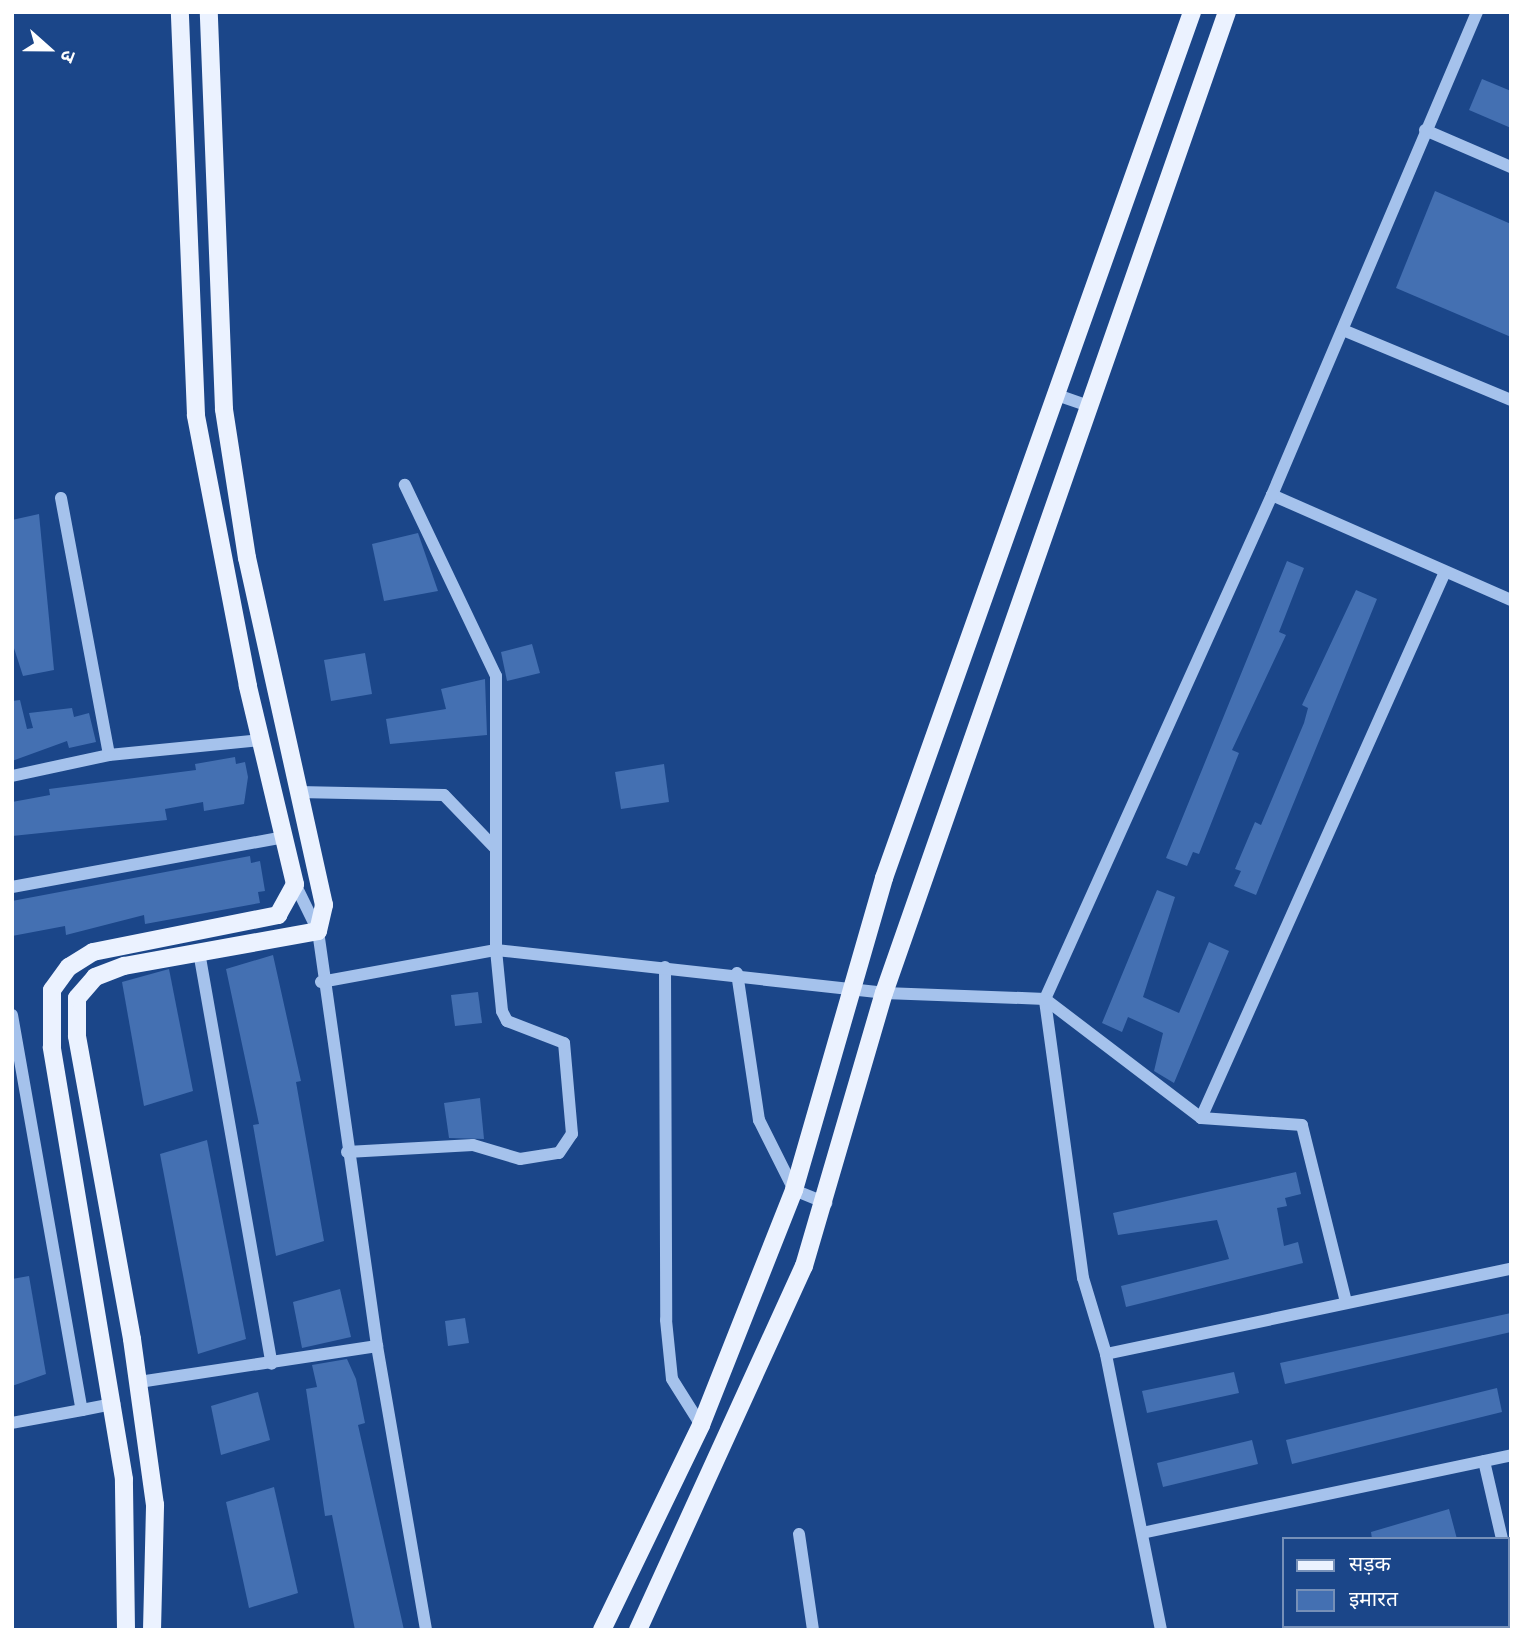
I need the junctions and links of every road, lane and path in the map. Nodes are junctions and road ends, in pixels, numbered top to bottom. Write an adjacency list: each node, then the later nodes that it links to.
1 (180, 12): 17 (main road)
2 (209, 12): 20 (main road)
3 (1192, 12): 9 (main road)
4 (1227, 12): 11 (main road)
5 (1477, 12): 6 (street)
6 (1425, 130): 7 (street); 8 (street)
7 (1511, 167)
8 (1343, 330): 10 (street); 13 (street)
9 (1057, 395): 11 (street); 31 (main road)
10 (1511, 400)
11 (1088, 406): 32 (main road)
12 (405, 485): 22 (street)
13 (1272, 495): 15 (street); 33 (street)
14 (61, 498): 18 (street)
15 (1445, 572): 16 (street); 35 (street)
16 (1511, 600)
17 (261, 740): 18 (street); 21 (main road)
18 (109, 755): 19 (street)
19 (12, 776)
20 (298, 792): 22 (street); 25 (main road)
21 (284, 837): 23 (main road); 24 (street)
22 (494, 848): 26 (street)
23 (295, 884): 25 (street); 45 (main road)
24 (12, 887)
25 (318, 931): 27 (main road); 30 (street)
26 (496, 950): 28 (street); 30 (street); 36 (street)
27 (199, 952): 43 (street); 44 (main road)
28 (665, 967): 29 (street); 48 (street)
29 (737, 973): 31 (street); 37 (street)
30 (321, 982): 36 (street)
31 (850, 989): 32 (street); 37 (main road)
32 (884, 993): 33 (street); 38 (main road)
33 (1045, 999): 35 (street); 42 (street)
34 (12, 1015): 46 (street)
35 (1201, 1118): 40 (street)
36 (347, 1152): 41 (street)
37 (794, 1190): 38 (street); 48 (main road)
38 (827, 1203): 58 (main road)
39 (1511, 1269): 40 (street)
40 (1346, 1302): 42 (street)
41 (377, 1346): 43 (street); 56 (street)
42 (1106, 1354): 51 (street)
43 (272, 1364): 44 (street)
44 (139, 1382): 55 (main road)
45 (114, 1404): 46 (street); 54 (main road)
46 (82, 1410): 47 (street)
47 (12, 1423)
48 (701, 1425): 57 (main road)
49 (1511, 1455): 50 (street)
50 (1484, 1461): 51 (street); 53 (street)
51 (1142, 1533): 60 (street)
52 (799, 1534): 59 (street)
53 (1502, 1537)
54 (126, 1630)
55 (152, 1630)
56 (426, 1630)
57 (602, 1630)
58 (638, 1630)
59 (813, 1630)
60 (1161, 1630)

